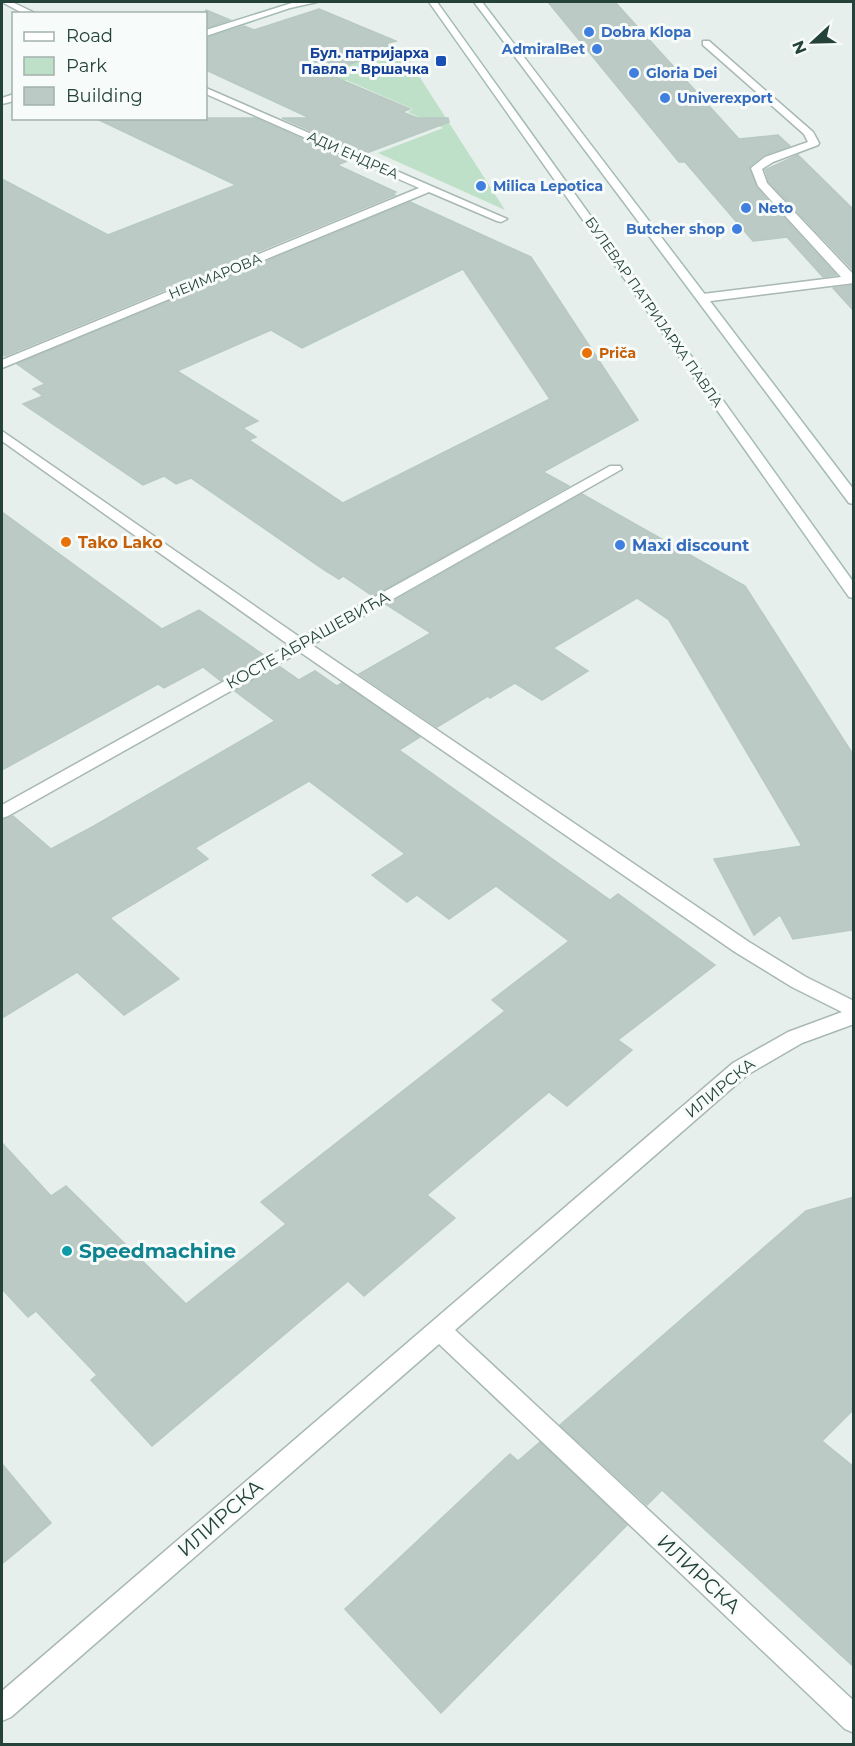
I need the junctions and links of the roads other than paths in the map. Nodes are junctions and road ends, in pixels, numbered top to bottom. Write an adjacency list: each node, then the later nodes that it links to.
1 (6, 2): 6 (street)
2 (312, 2): 5 (street)
3 (433, 2): 18 (street, БУЛЕВАР ПАТРИЈАРХА ПАВЛА)
4 (478, 2): 13 (street)
5 (291, 3): 7 (street)
6 (28, 12)
7 (207, 33)
8 (706, 43): 12 (street)
9 (207, 91): 10 (street, АДИ ЕНДРЕА)
10 (428, 188): 11 (street, АДИ ЕНДРЕА); 14 (street, НЕИМАРОВА)
11 (501, 219)
12 (852, 279): 13 (street)
13 (703, 298): 17 (street)
14 (2, 364)
15 (2, 435): 19 (street)
16 (615, 469): 19 (street, КОСТЕ АБРАШЕВИЋА)
17 (854, 500)
18 (854, 594)
19 (299, 644): 20 (street, КОСТЕ АБРАШЕВИЋА); 21 (street)
20 (2, 812)
21 (854, 1010)
22 (854, 1016): 23 (street, ИЛИРСКА)
23 (439, 1329): 24 (street, ИЛИРСКА); 25 (street, ИЛИРСКА)
24 (2, 1708)
25 (854, 1720)

